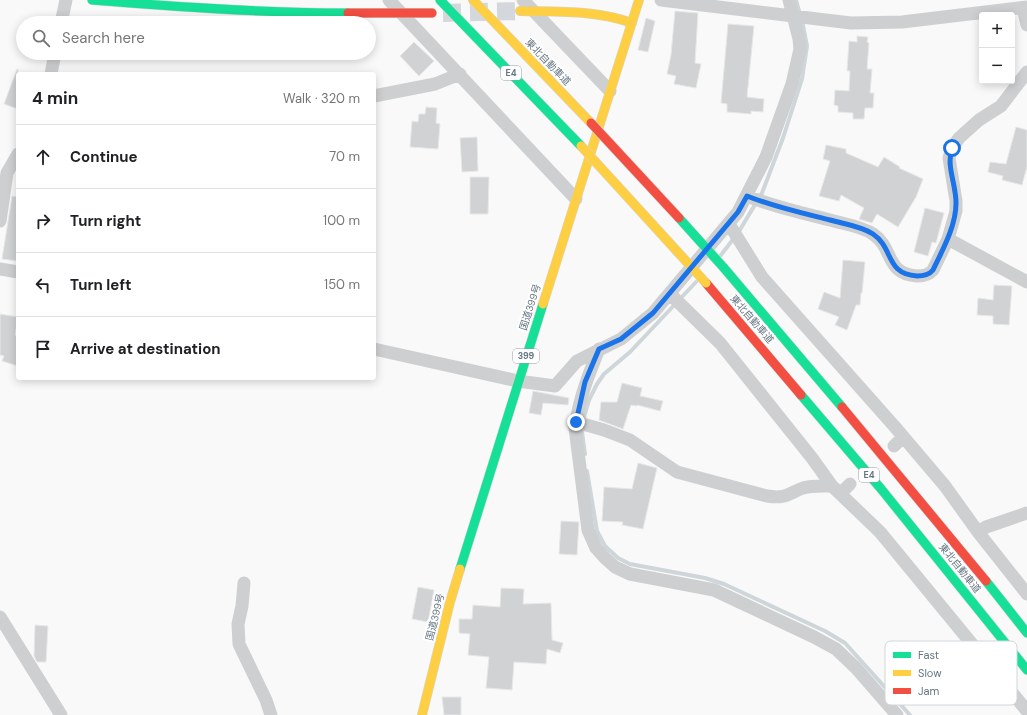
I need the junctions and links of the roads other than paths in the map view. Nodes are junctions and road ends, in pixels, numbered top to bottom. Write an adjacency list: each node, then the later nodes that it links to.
1 (66, 0): 13 (street)
2 (92, 0): 11 (main road)
3 (390, 0): 11 (street)
4 (440, 0): 48 (main road, 東北自動車道 / E4, bridge)
5 (473, 0): 46 (main road, 東北自動車道 / E4, bridge)
6 (640, 0): 15 (main road, 国道399号 / 399)
7 (661, 0): 14 (street)
8 (790, 0): 14 (street)
9 (1025, 7): 14 (street); 16 (street)
10 (525, 8): 15 (main road); 21 (street)
11 (402, 13): 12 (main road); 20 (street)
12 (432, 13)
13 (63, 16)
14 (796, 17): 25 (street)
15 (632, 23): 21 (main road, 国道399号 / 399)
16 (1027, 25)
17 (54, 60): 18 (street)
18 (51, 72)
19 (1027, 72): 28 (street)
20 (460, 74): 22 (street); 24 (street)
21 (610, 90): 24 (main road, 国道399号 / 399)
22 (376, 96)
23 (16, 157): 26 (street)
24 (576, 199): 35 (main road, 国道399号 / 399)
25 (754, 199): 27 (street); 28 (street)
26 (0, 221)
27 (730, 227): 32 (street); 37 (street)
28 (948, 239): 31 (street)
29 (0, 269): 30 (street)
30 (16, 272)
31 (1027, 282)
32 (675, 299): 34 (street); 40 (street)
33 (376, 349): 35 (street)
34 (599, 349): 35 (street); 36 (street)
35 (518, 381): 57 (main road, 国道399号 / 399)
36 (582, 423): 40 (street); 52 (street)
37 (903, 437): 38 (street); 42 (street)
38 (894, 446)
39 (850, 484): 40 (street)
40 (836, 490): 47 (street)
41 (1027, 513): 42 (street)
42 (978, 532): 44 (street)
43 (244, 582): 56 (street)
44 (1027, 594)
45 (0, 617): 55 (street)
46 (1027, 633)
47 (970, 641)
48 (1004, 641)
49 (1017, 658): 50 (main road, 東北自動車道 / E4, bridge)
50 (1027, 670)
51 (1017, 698): 54 (street)
52 (885, 702)
53 (887, 705): 58 (street)
54 (1027, 710)
55 (61, 715)
56 (271, 715)
57 (422, 715)
58 (896, 715)

